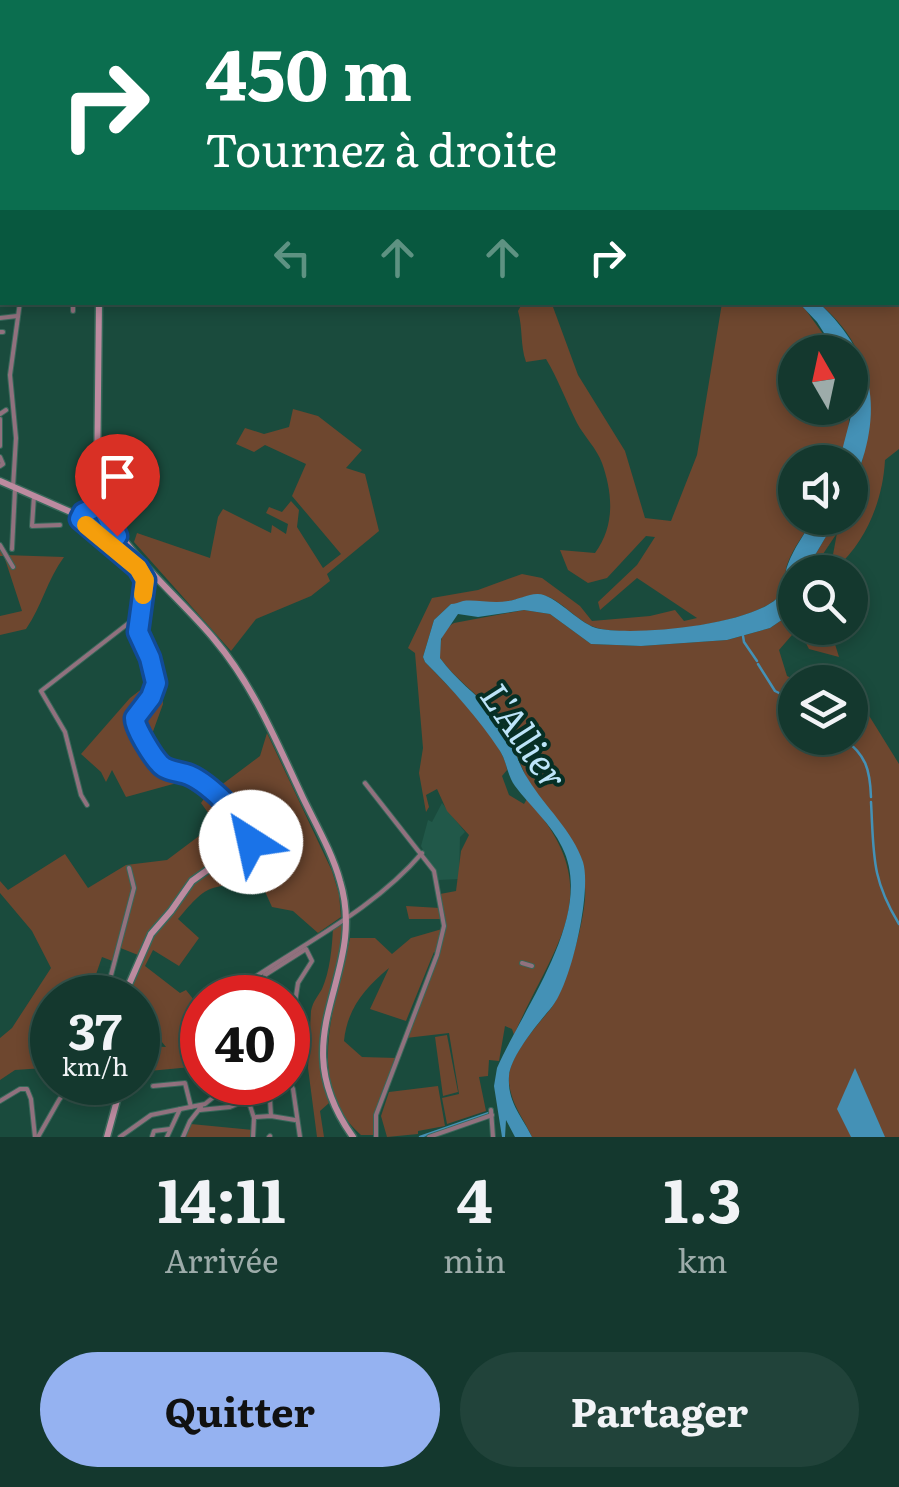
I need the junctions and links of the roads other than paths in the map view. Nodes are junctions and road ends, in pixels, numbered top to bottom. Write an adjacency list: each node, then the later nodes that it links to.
1 (19, 305): 5 (street)
2 (72, 305): 4 (street)
3 (99, 305): 16 (main road)
4 (73, 312)
5 (17, 316): 6 (street); 7 (street)
6 (0, 318)
7 (10, 383): 8 (street); 14 (street)
8 (0, 384)
9 (2, 414): 10 (street)
10 (0, 442)
11 (0, 457): 12 (street)
12 (0, 466)
13 (0, 481): 14 (main road)
14 (14, 488): 15 (main road); 21 (street)
15 (34, 495): 17 (main road); 18 (street)
16 (103, 505): 17 (main road); 20 (main road); 20 (main road)
17 (78, 515): 23 (main road)
18 (60, 525)
19 (0, 544): 22 (street)
20 (130, 547): 28 (main road)
21 (12, 549)
22 (13, 567)
23 (139, 615): 25 (street); 32 (main road)
24 (365, 783): 26 (street)
25 (88, 806)
26 (422, 853): 28 (street); 63 (street)
27 (130, 868): 31 (street)
28 (346, 918): 33 (street); 55 (main road)
29 (522, 963): 30 (street)
30 (532, 966)
31 (111, 975)
32 (133, 975)
33 (258, 975)
34 (266, 975): 35 (street)
35 (303, 975)
36 (160, 1085): 45 (street)
37 (0, 1101): 56 (street)
38 (55, 1105): 56 (street)
39 (116, 1105): 57 (main road)
40 (202, 1105): 45 (street)
41 (236, 1105): 45 (street)
42 (249, 1105): 48 (street)
43 (271, 1105): 47 (street)
44 (294, 1105): 49 (street)
45 (197, 1108): 46 (street); 60 (street)
46 (176, 1110): 52 (street); 58 (street)
47 (271, 1116): 48 (street); 49 (street)
48 (254, 1118): 61 (street)
49 (295, 1120): 62 (street)
50 (480, 1120): 51 (street); 51 (street); 64 (street)
51 (492, 1122): 65 (street)
52 (170, 1129): 54 (street); 59 (street)
53 (142, 1134): 54 (street)
54 (152, 1135)
55 (354, 1136)
56 (37, 1137)
57 (107, 1137)
58 (120, 1137)
59 (167, 1137)
60 (183, 1137)
61 (253, 1137)
62 (300, 1137)
63 (376, 1137)
64 (429, 1137)
65 (493, 1137)

